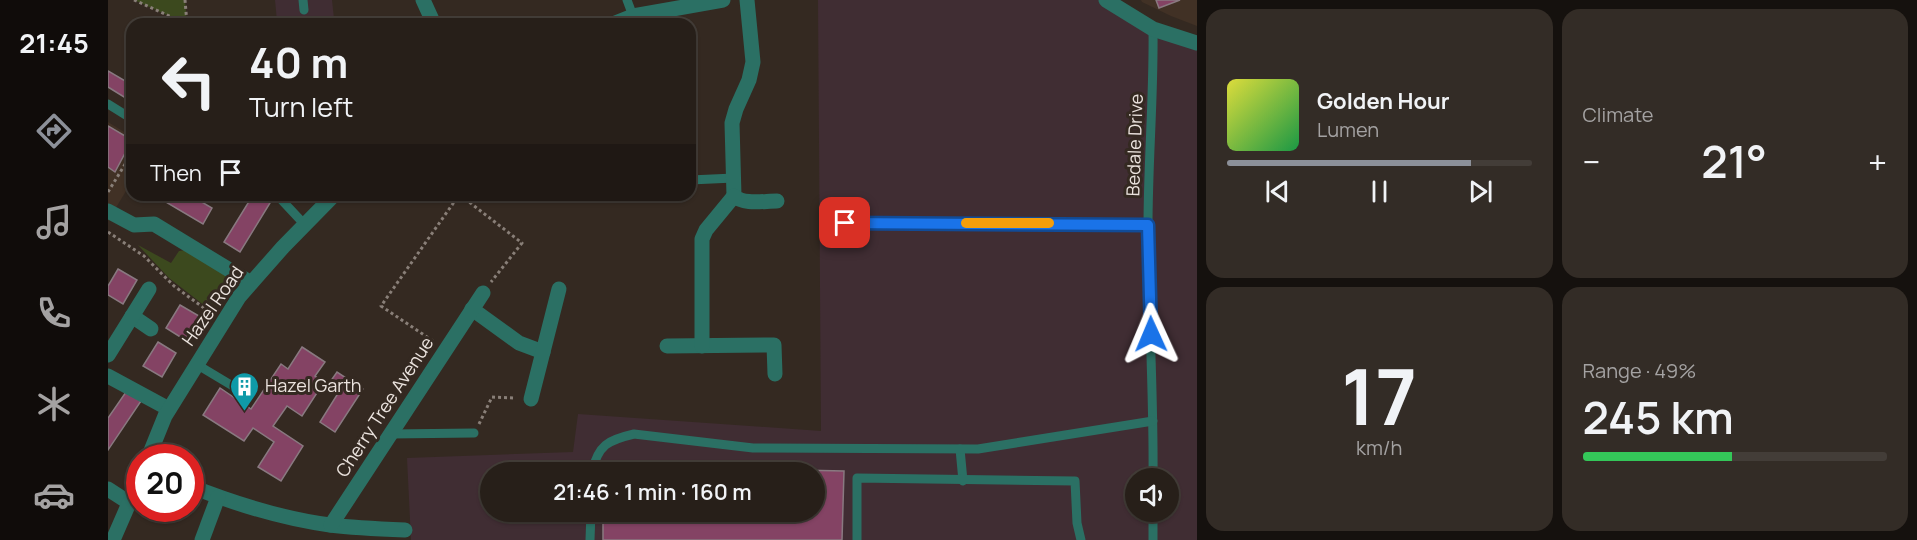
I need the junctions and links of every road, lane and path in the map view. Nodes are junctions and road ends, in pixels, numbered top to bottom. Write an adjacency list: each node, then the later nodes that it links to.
1 (134, 0): 11 (path)
2 (185, 0): 12 (path)
3 (303, 0): 9 (lane)
4 (423, 0): 13 (street)
5 (627, 0): 10 (lane)
6 (723, 0): 10 (street)
7 (747, 0): 20 (street)
8 (1106, 0): 15 (street)
9 (304, 10)
10 (633, 16): 14 (street)
11 (174, 18)
12 (186, 18)
13 (431, 18)
14 (628, 18)
15 (1153, 29): 16 (street); 32 (lane, Bedale Drive)
16 (1197, 43)
17 (108, 104): 18 (lane)
18 (126, 115)
19 (126, 163): 22 (path)
20 (734, 178): 21 (lane); 23 (street)
21 (696, 180)
22 (108, 192)
23 (734, 196): 28 (street); 42 (street)
24 (283, 201): 31 (lane)
25 (328, 201): 31 (street, Hazel Road)
26 (455, 201): 44 (path)
27 (467, 201): 37 (path)
28 (777, 201)
29 (112, 213): 34 (street)
30 (845, 223): 32 (lane)
31 (305, 225): 34 (street, Hazel Road)
32 (1148, 225): 53 (lane, Bedale Drive)
33 (108, 233): 40 (path)
34 (251, 283): 40 (street, Hazel Road)
35 (149, 289): 39 (street)
36 (558, 289): 45 (street)
37 (483, 293): 38 (street, Cherry Tree Avenue)
38 (472, 309): 44 (street, Cherry Tree Avenue); 45 (street)
39 (132, 316): 41 (street); 46 (street)
40 (222, 322): 47 (street, Hazel Road)
41 (151, 329)
42 (702, 345): 43 (street); 48 (street)
43 (667, 346)
44 (446, 350): 55 (street, Cherry Tree Avenue)
45 (543, 352): 51 (street)
46 (108, 355)
47 (196, 364): 50 (lane); 52 (street, Hazel Road)
48 (775, 374)
49 (108, 376): 52 (street)
50 (246, 394)
51 (531, 399): 54 (path)
52 (169, 409): 56 (street, Hazel Road)
53 (1153, 421): 57 (lane); 59 (lane, Bedale Drive)
54 (474, 433): 55 (lane)
55 (391, 434): 68 (street, Cherry Tree Avenue)
56 (154, 444)
57 (960, 449): 58 (lane); 60 (lane)
58 (595, 462)
59 (1153, 468)
60 (963, 481): 73 (lane); 74 (lane)
61 (108, 489): 64 (street)
62 (204, 491): 63 (street)
63 (218, 496): 68 (street); 71 (street)
64 (126, 501)
65 (126, 507): 70 (street)
66 (591, 522): 72 (lane)
67 (1153, 522): 75 (lane)
68 (331, 525): 69 (street)
69 (405, 530)
70 (113, 540)
71 (202, 540)
72 (590, 540)
73 (857, 540)
74 (1081, 540)
75 (1153, 540)

